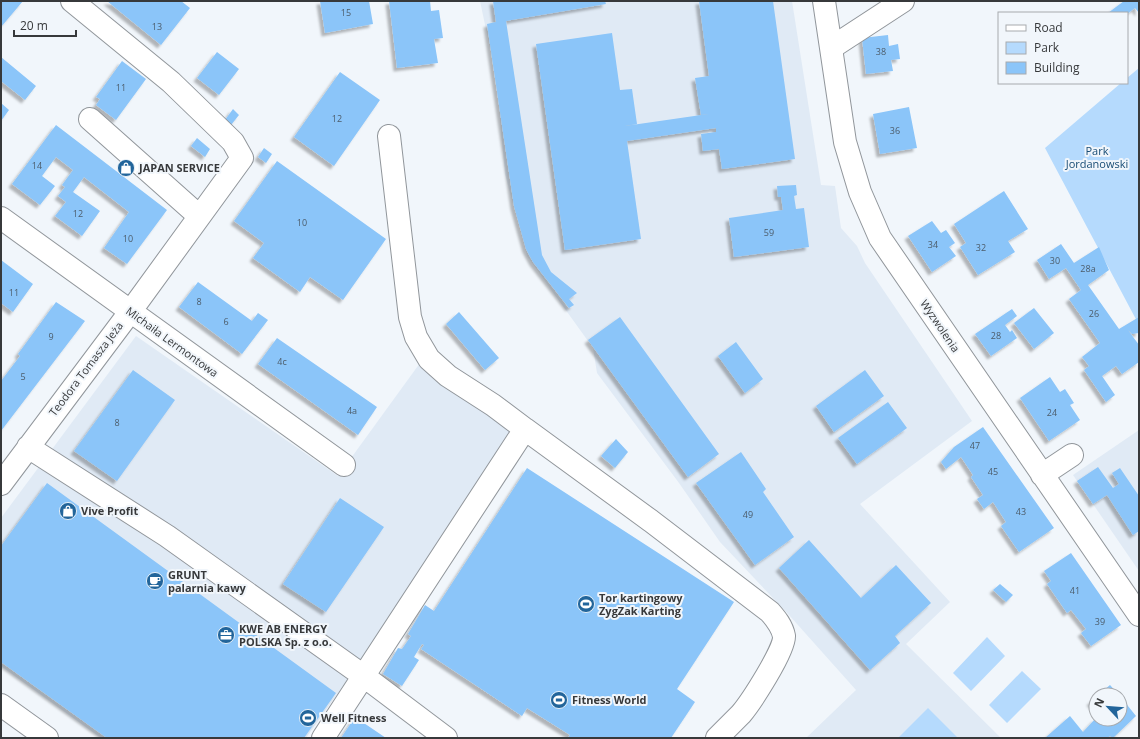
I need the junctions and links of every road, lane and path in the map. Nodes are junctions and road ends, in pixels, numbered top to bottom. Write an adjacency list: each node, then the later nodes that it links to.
1 (72, 1): 7 (street, Teodora Tomasza Jeża)
2 (824, 1): 4 (street, Wyzwolenia)
3 (903, 1): 4 (street)
4 (831, 48): 14 (street, Wyzwolenia)
5 (90, 119): 7 (street)
6 (389, 136): 10 (street)
7 (200, 216): 9 (street, Teodora Tomasza Jeża)
8 (1, 218): 9 (street, Michaiła Lermontowa)
9 (130, 312): 11 (street, Teodora Tomasza Jeża); 13 (street, Michaiła Lermontowa)
10 (525, 429): 17 (street); 22 (street)
11 (28, 447): 15 (street, Teodora Tomasza Jeża); 17 (street)
12 (1072, 455): 14 (street)
13 (344, 465)
14 (1042, 475): 16 (street, Wyzwolenia)
15 (1, 484)
16 (1139, 615)
17 (365, 677): 20 (street); 21 (street)
18 (1, 705): 19 (street)
19 (47, 738)
20 (323, 738)
21 (446, 738)
22 (717, 738)

